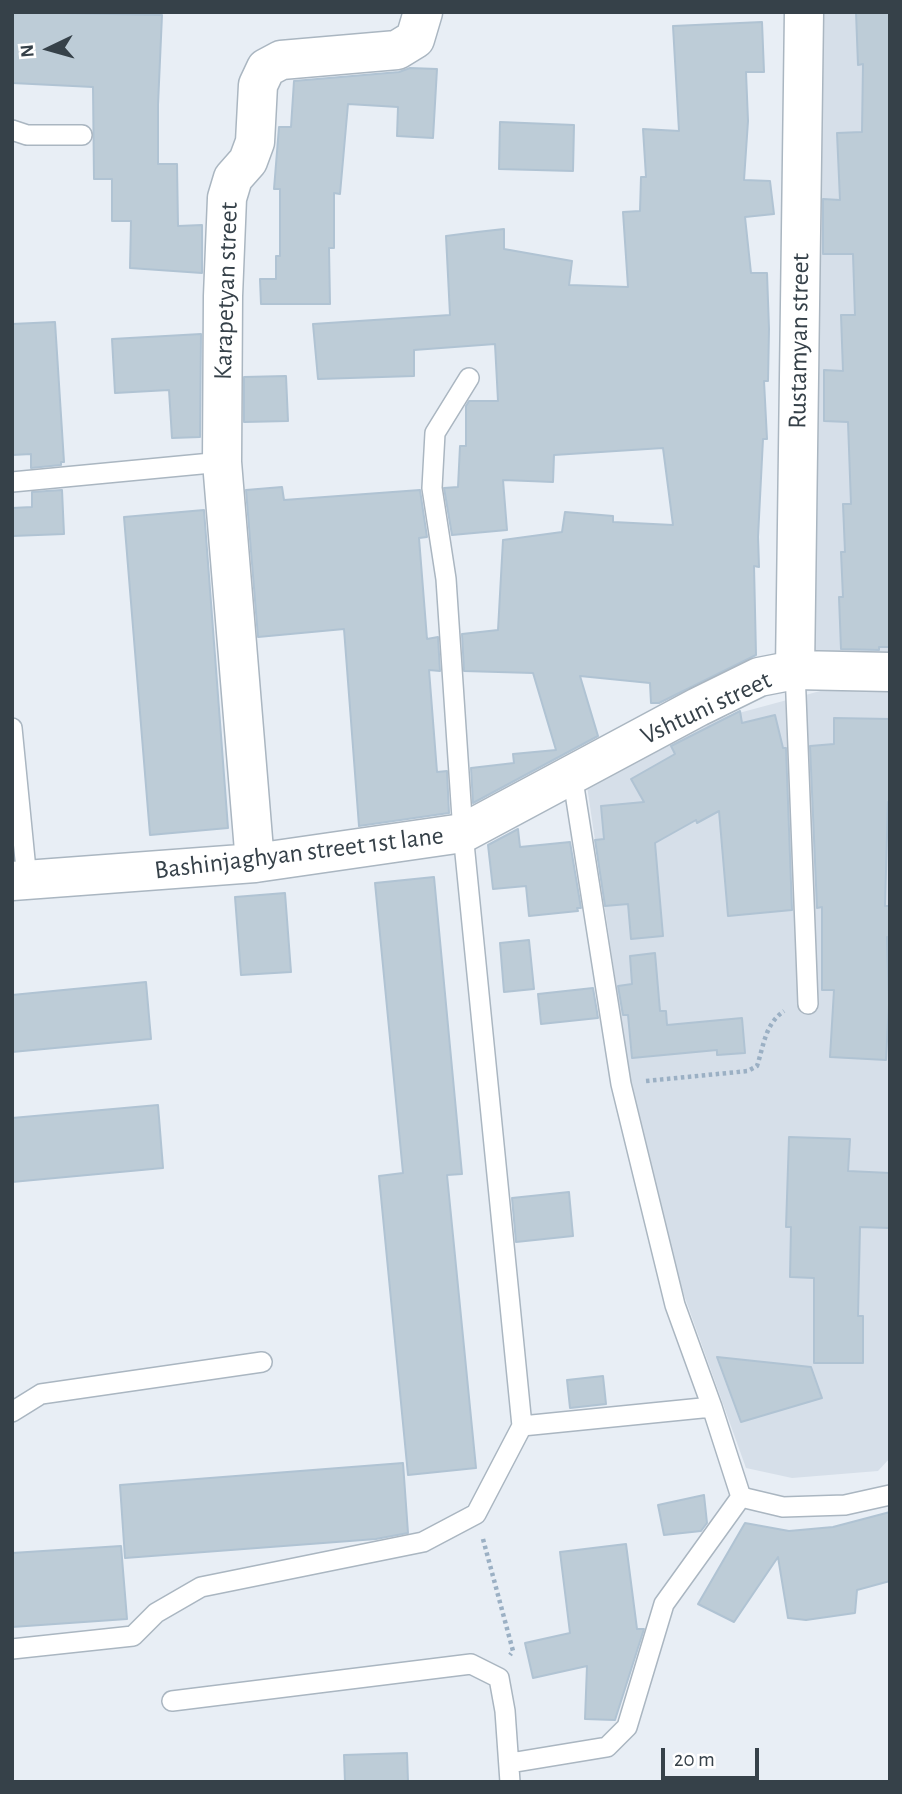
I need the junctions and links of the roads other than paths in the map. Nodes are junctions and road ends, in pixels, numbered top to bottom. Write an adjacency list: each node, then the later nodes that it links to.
1 (423, 12): 6 (street, Karapetyan street)
2 (804, 12): 8 (street, Rustamyan street)
3 (12, 130): 4 (lane)
4 (82, 135)
5 (469, 378): 12 (lane)
6 (222, 458): 7 (lane); 13 (street)
7 (12, 482)
8 (795, 670): 9 (street, Vshtuni street); 11 (street, Vshtuni street); 15 (lane)
9 (890, 673)
10 (12, 727): 14 (lane)
11 (572, 774): 12 (street, Bashinjaghyan street 1st lane); 17 (lane)
12 (463, 833): 13 (street, Bashinjaghyan street 1st lane); 19 (lane)
13 (255, 863): 14 (street, Bashinjaghyan street 1st lane)
14 (20, 881)
15 (808, 1004)
16 (262, 1362): 18 (lane)
17 (712, 1407): 19 (lane); 21 (lane)
18 (12, 1412)
19 (522, 1426): 22 (lane)
20 (890, 1495): 21 (lane)
21 (741, 1496): 24 (lane)
22 (12, 1649)
23 (172, 1701): 24 (lane)
24 (510, 1772)

